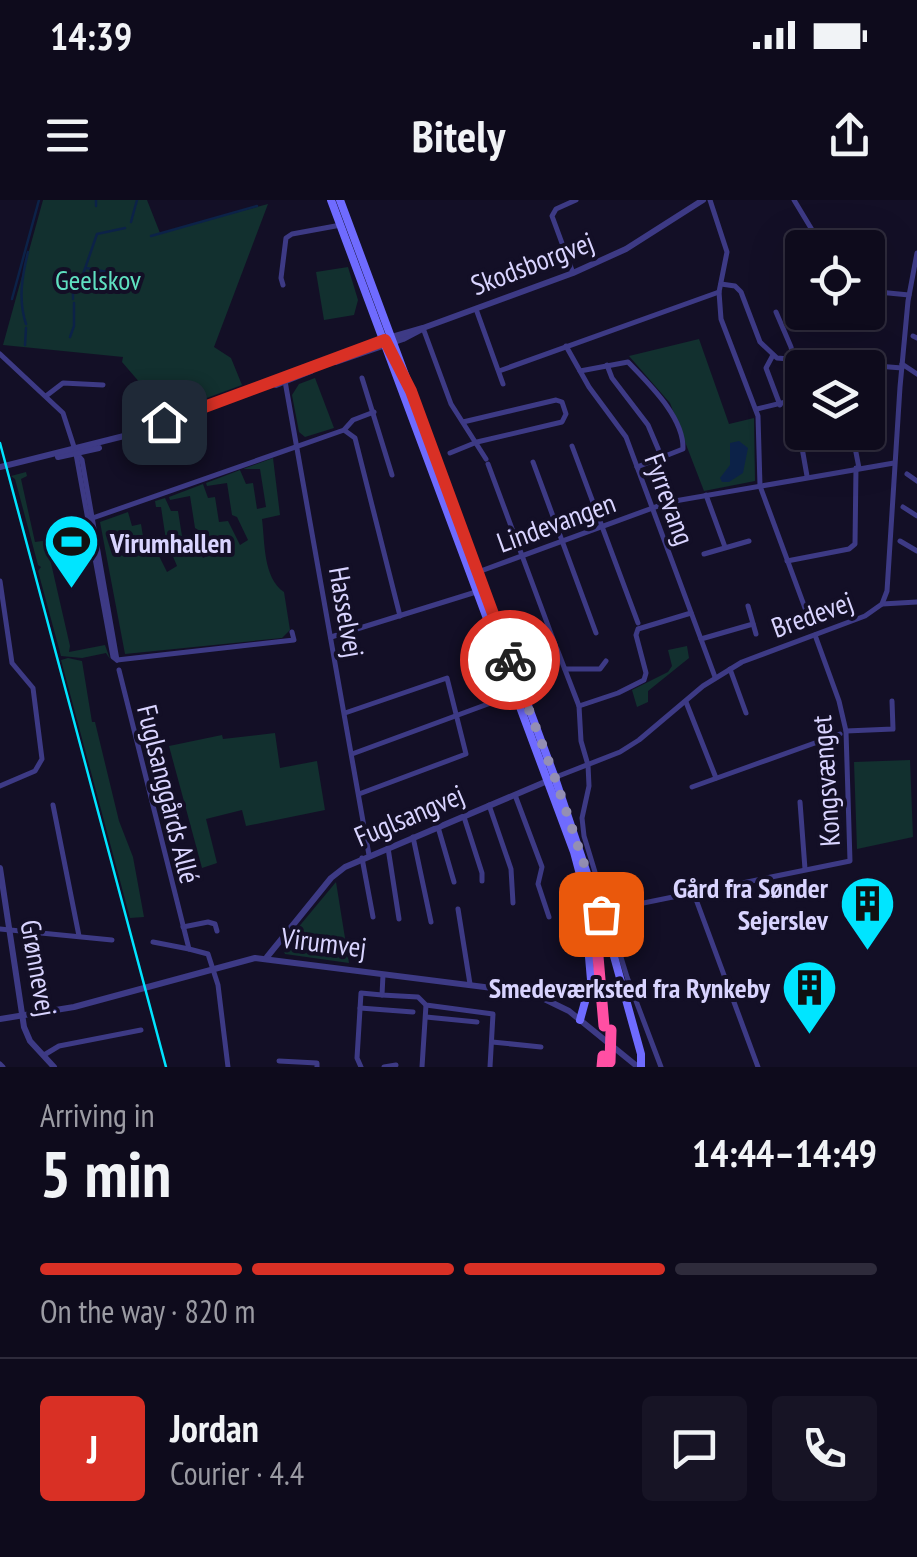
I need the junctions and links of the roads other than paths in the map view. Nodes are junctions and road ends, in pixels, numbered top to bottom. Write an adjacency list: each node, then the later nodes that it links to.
1 (331, 200): 6 (main road)
2 (340, 200): 17 (main road)
3 (576, 200): 9 (street)
4 (707, 200): 9 (street, Skodsborgvej); 11 (street, Kongsvænget)
5 (794, 200): 7 (street)
6 (341, 225): 10 (street); 17 (main road)
7 (813, 230)
8 (917, 253): 13 (street, Bredevej)
9 (573, 273): 14 (street, Skodsborgvej)
10 (283, 284)
11 (720, 288): 18 (street); 21 (street); 36 (street, Kongsvænget)
12 (885, 293): 13 (street)
13 (909, 295): 25 (street, Bredevej)
14 (476, 309): 16 (street, Skodsborgvej); 26 (street)
15 (776, 312): 19 (street)
16 (423, 328): 17 (street, Skodsborgvej); 38 (street)
17 (388, 341): 30 (street, Skodsborgvej); 72 (main road); 74 (main road)
18 (566, 346): 26 (street); 27 (street, Fyrrevang)
19 (791, 350)
20 (0, 354): 33 (street)
21 (772, 355): 22 (street); 35 (street)
22 (785, 357)
23 (607, 365): 27 (street); 47 (street); 47 (street)
24 (885, 365): 25 (street)
25 (902, 366): 28 (street); 49 (street, Bredevej)
26 (498, 371): 31 (street)
27 (580, 372): 50 (street, Fyrrevang)
28 (917, 374)
29 (362, 378): 37 (street)
30 (284, 379): 41 (street, Hasselvej); 45 (street, Skodsborgvej)
31 (503, 384)
32 (103, 385): 33 (street)
33 (46, 396): 45 (street)
34 (785, 403): 35 (street)
35 (780, 404): 36 (street)
36 (756, 410): 57 (street, Kongsvænget)
37 (374, 412): 39 (street); 54 (street)
38 (462, 422): 40 (street); 40 (street)
39 (344, 430): 41 (street); 79 (street)
40 (478, 442): 46 (street); 70 (street)
41 (298, 446): 62 (street); 86 (street, Hasselvej)
42 (572, 446): 63 (street)
43 (802, 450): 55 (street)
44 (854, 450): 52 (street)
45 (75, 451): 51 (street, Skodsborgvej); 62 (street)
46 (450, 454)
47 (662, 458): 50 (street)
48 (532, 462): 66 (street)
49 (894, 463): 52 (street, Lindevangen); 76 (street, Bredevej)
50 (637, 467): 59 (street, Fyrrevang)
51 (0, 468)
52 (857, 468): 55 (street, Lindevangen); 71 (street)
53 (907, 474): 56 (street)
54 (392, 476)
55 (807, 477): 57 (street, Lindevangen)
56 (917, 481)
57 (760, 486): 58 (street, Lindevangen); 71 (street, Kongsvænget)
58 (706, 495): 59 (street, Lindevangen); 67 (street)
59 (652, 507): 63 (street, Lindevangen); 78 (street, Fyrrevang)
60 (903, 508): 61 (street)
61 (917, 516)
62 (90, 520): 83 (street)
63 (602, 526): 66 (street, Lindevangen); 80 (street)
64 (748, 540): 67 (street)
65 (900, 540): 68 (street)
66 (562, 541): 70 (street, Lindevangen); 84 (street)
67 (724, 546): 69 (street)
68 (917, 552)
69 (704, 554)
70 (522, 556): 72 (street, Lindevangen); 91 (street)
71 (787, 561): 82 (street, Kongsvænget)
72 (477, 572): 103 (main road)
73 (0, 580): 106 (street)
74 (477, 592): 79 (street); 93 (main road)
75 (917, 602): 76 (street)
76 (882, 604): 82 (street, Bredevej)
77 (748, 606): 81 (street)
78 (692, 614): 87 (street, Fyrrevang); 96 (street)
79 (400, 616): 86 (street)
80 (638, 623)
81 (753, 624): 85 (street); 87 (street)
82 (813, 631): 89 (street, Bredevej); 100 (street, Kongsvænget)
83 (292, 632)
84 (596, 633)
85 (756, 634)
86 (331, 637): 97 (street, Hasselvej)
87 (702, 639): 92 (street, Fyrrevang)
88 (606, 661): 91 (street)
89 (730, 668): 92 (street, Bredevej); 98 (street)
90 (119, 670): 131 (street, Fuglsanggårds Allé)
91 (564, 670): 96 (street)
92 (715, 677): 94 (street, Bredevej)
93 (515, 694): 99 (street); 105 (main road)
94 (686, 701): 102 (street, Bredevej); 104 (street)
95 (892, 701): 100 (street)
96 (578, 706): 102 (street)
97 (344, 713): 99 (street); 101 (street, Hasselvej)
98 (746, 713)
99 (458, 716): 101 (street); 108 (street)
100 (843, 733): 104 (street); 119 (street, Kongsvænget)
101 (352, 754): 108 (street, Hasselvej)
102 (588, 765): 103 (street, Bredevej); 126 (street)
103 (555, 778): 126 (main road)
104 (716, 778): 107 (street)
105 (546, 782): 109 (street, Fuglsangvej); 120 (main road)
106 (0, 786)
107 (692, 787)
108 (358, 794): 117 (street, Hasselvej)
109 (515, 795): 112 (street, Fuglsangvej); 128 (street)
110 (800, 802): 119 (street)
111 (53, 804): 134 (street)
112 (489, 805): 113 (street, Fuglsangvej); 124 (street)
113 (464, 816): 114 (street, Fuglsangvej); 121 (street)
114 (438, 827): 115 (street, Fuglsangvej); 122 (street)
115 (412, 837): 116 (street, Fuglsangvej); 130 (street)
116 (387, 848): 117 (street, Fuglsangvej); 129 (street)
117 (365, 856): 127 (street, Hasselvej); 138 (street, Fuglsangvej)
118 (0, 868): 132 (street, Grønnevej)
119 (805, 870): 123 (street, Kongsvænget)
120 (581, 878): 149 (main road); 151 (highway)
121 (482, 881)
122 (454, 882)
123 (694, 894): 126 (street, Kongsvænget); 168 (street)
124 (513, 903)
125 (458, 909): 141 (street)
126 (605, 912): 151 (highway); 166 (main road); 167 (street)
127 (372, 917)
128 (548, 917)
129 (399, 920)
130 (431, 922)
131 (183, 928): 133 (street, Fuglsanggårds Allé); 137 (street, Fuglsanggårds Allé)
132 (4, 929): 134 (street); 146 (street, Grønnevej)
133 (217, 930)
134 (79, 936): 135 (street)
135 (112, 940)
136 (156, 941): 137 (street)
137 (189, 949): 139 (street)
138 (267, 958): 139 (street, Virumvej); 140 (street, Virumvej)
139 (214, 968): 146 (street, Virumvej); 160 (street)
140 (383, 972): 141 (street, Virumvej); 142 (street)
141 (470, 984): 149 (street, Virumvej)
142 (382, 995): 143 (street); 144 (street)
143 (426, 1005): 147 (street); 153 (street)
144 (360, 1008): 145 (street); 162 (street)
145 (413, 1012)
146 (22, 1017): 148 (street, Virumvej); 155 (street, Grønnevej)
147 (426, 1017): 150 (street); 164 (street)
148 (0, 1019)
149 (580, 1020): 166 (street, Virumvej)
150 (477, 1022)
151 (608, 1028): 157 (highway, bridge)
152 (141, 1030): 155 (street)
153 (492, 1042): 154 (street); 165 (street)
154 (542, 1047)
155 (43, 1056): 159 (street, Grønnevej)
156 (279, 1061): 161 (street)
157 (606, 1063)
158 (396, 1065): 163 (street)
159 (54, 1067)
160 (228, 1067)
161 (317, 1067)
162 (361, 1067)
163 (384, 1067)
164 (422, 1067)
165 (490, 1067)
166 (639, 1067)
167 (661, 1067)
168 (758, 1067)

